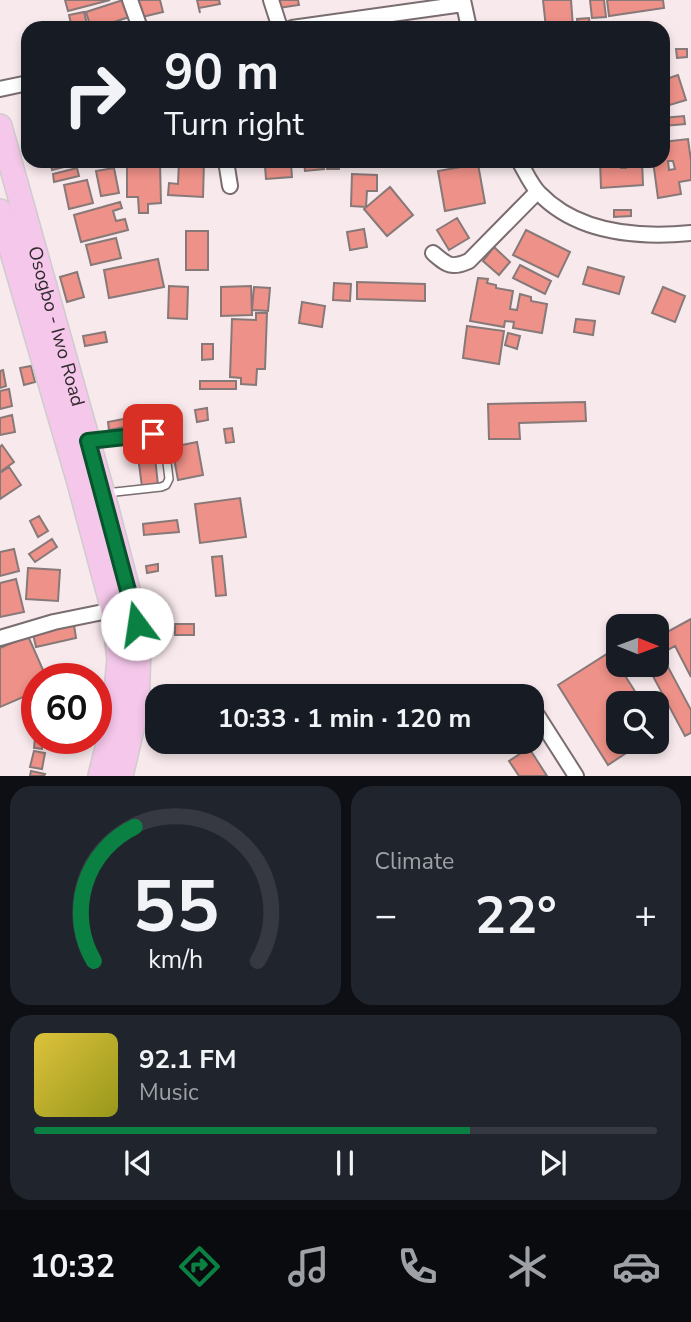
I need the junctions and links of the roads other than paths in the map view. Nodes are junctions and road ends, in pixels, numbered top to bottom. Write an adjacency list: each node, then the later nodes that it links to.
1 (130, 0): 4 (street)
2 (271, 0): 5 (street)
3 (463, 2): 6 (street); 7 (street)
4 (137, 21)
5 (278, 21)
6 (338, 21)
7 (467, 21)
8 (21, 84): 9 (street)
9 (0, 89)
10 (0, 126): 18 (main road, Osogbo - Iwo Road)
11 (227, 168): 13 (street)
12 (523, 168): 14 (street)
13 (230, 186)
14 (537, 192): 16 (street); 17 (street)
15 (1, 218): 20 (main road, Osogbo - Iwo Road)
16 (691, 233)
17 (433, 253)
18 (88, 441): 19 (main road, Osogbo - Iwo Road); 19 (lane)
19 (103, 494): 24 (main road, Osogbo - Iwo Road)
20 (113, 610): 21 (street); 23 (main road, Osogbo - Iwo Road)
21 (0, 638)
22 (544, 726): 25 (street)
23 (100, 776)
24 (121, 776)
25 (576, 776)

